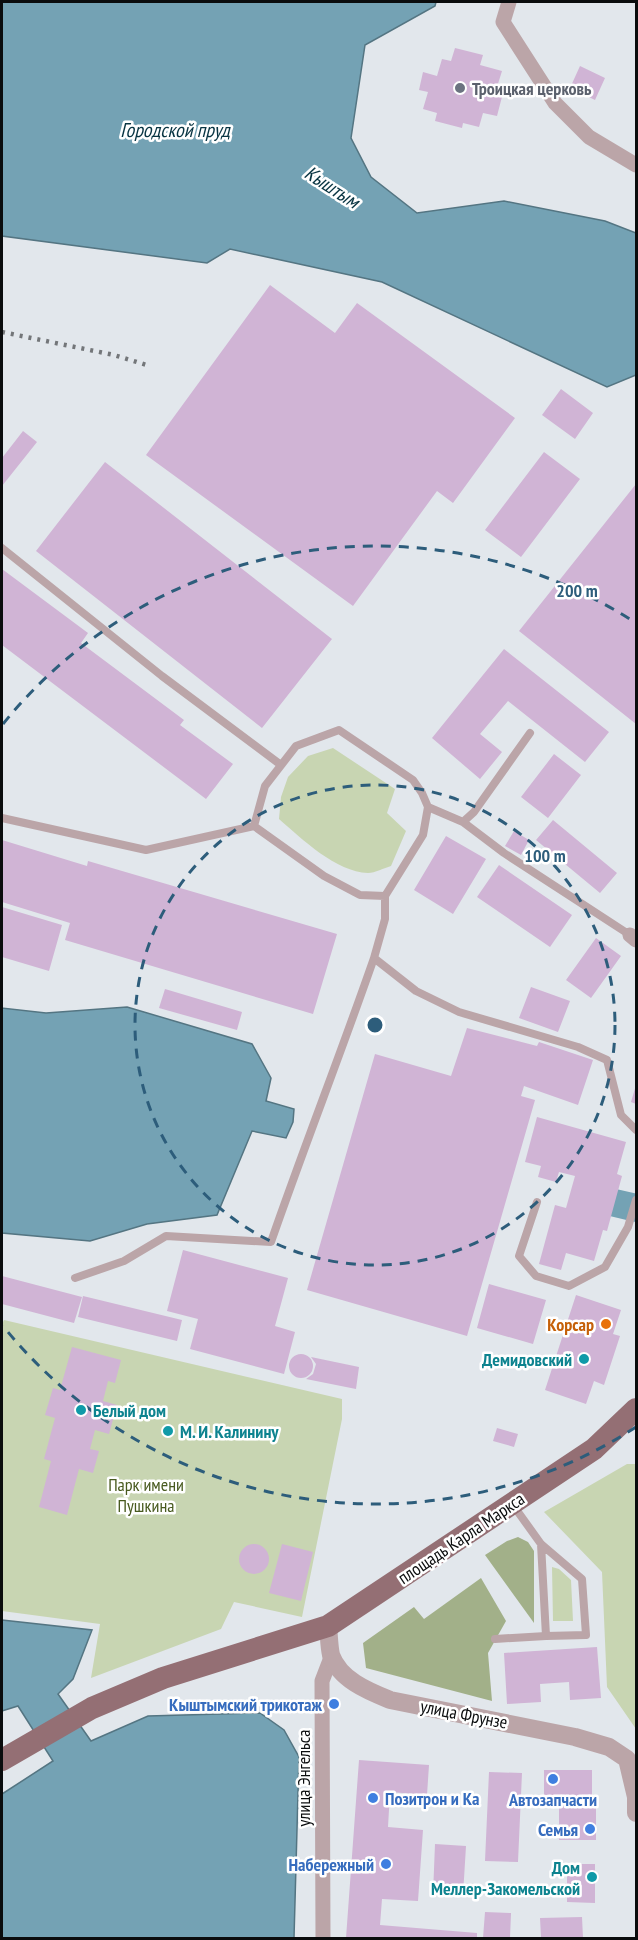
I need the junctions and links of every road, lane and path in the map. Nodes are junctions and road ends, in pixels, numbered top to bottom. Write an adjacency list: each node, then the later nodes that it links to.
1 (509, 2): 2 (street)
2 (636, 165)
3 (2, 548): 5 (lane)
4 (530, 733): 8 (lane)
5 (281, 765): 6 (lane); 9 (lane)
6 (428, 807): 8 (lane); 10 (lane)
7 (2, 818): 9 (lane)
8 (463, 822): 11 (lane)
9 (254, 826): 10 (lane)
10 (385, 896): 12 (lane)
11 (633, 937)
12 (374, 958): 13 (lane); 16 (lane)
13 (636, 1130)
14 (636, 1200): 15 (lane)
15 (537, 1202)
16 (75, 1278)
17 (636, 1409): 19 (main road)
18 (636, 1432): 19 (main road)
19 (594, 1449): 20 (main road, площадь Карла Маркса)
20 (512, 1503): 21 (lane); 22 (main road, площадь Карла Маркса)
21 (541, 1544): 23 (lane); 23 (lane)
22 (328, 1626): 25 (street, улица Фрунзе); 26 (main road, площадь Карла Маркса)
23 (546, 1636): 24 (lane)
24 (495, 1639)
25 (332, 1655): 27 (street, улица Фрунзе); 29 (street, улица Энгельса)
26 (9, 1756)
27 (632, 1758): 28 (street)
28 (636, 1813)
29 (323, 1938)

